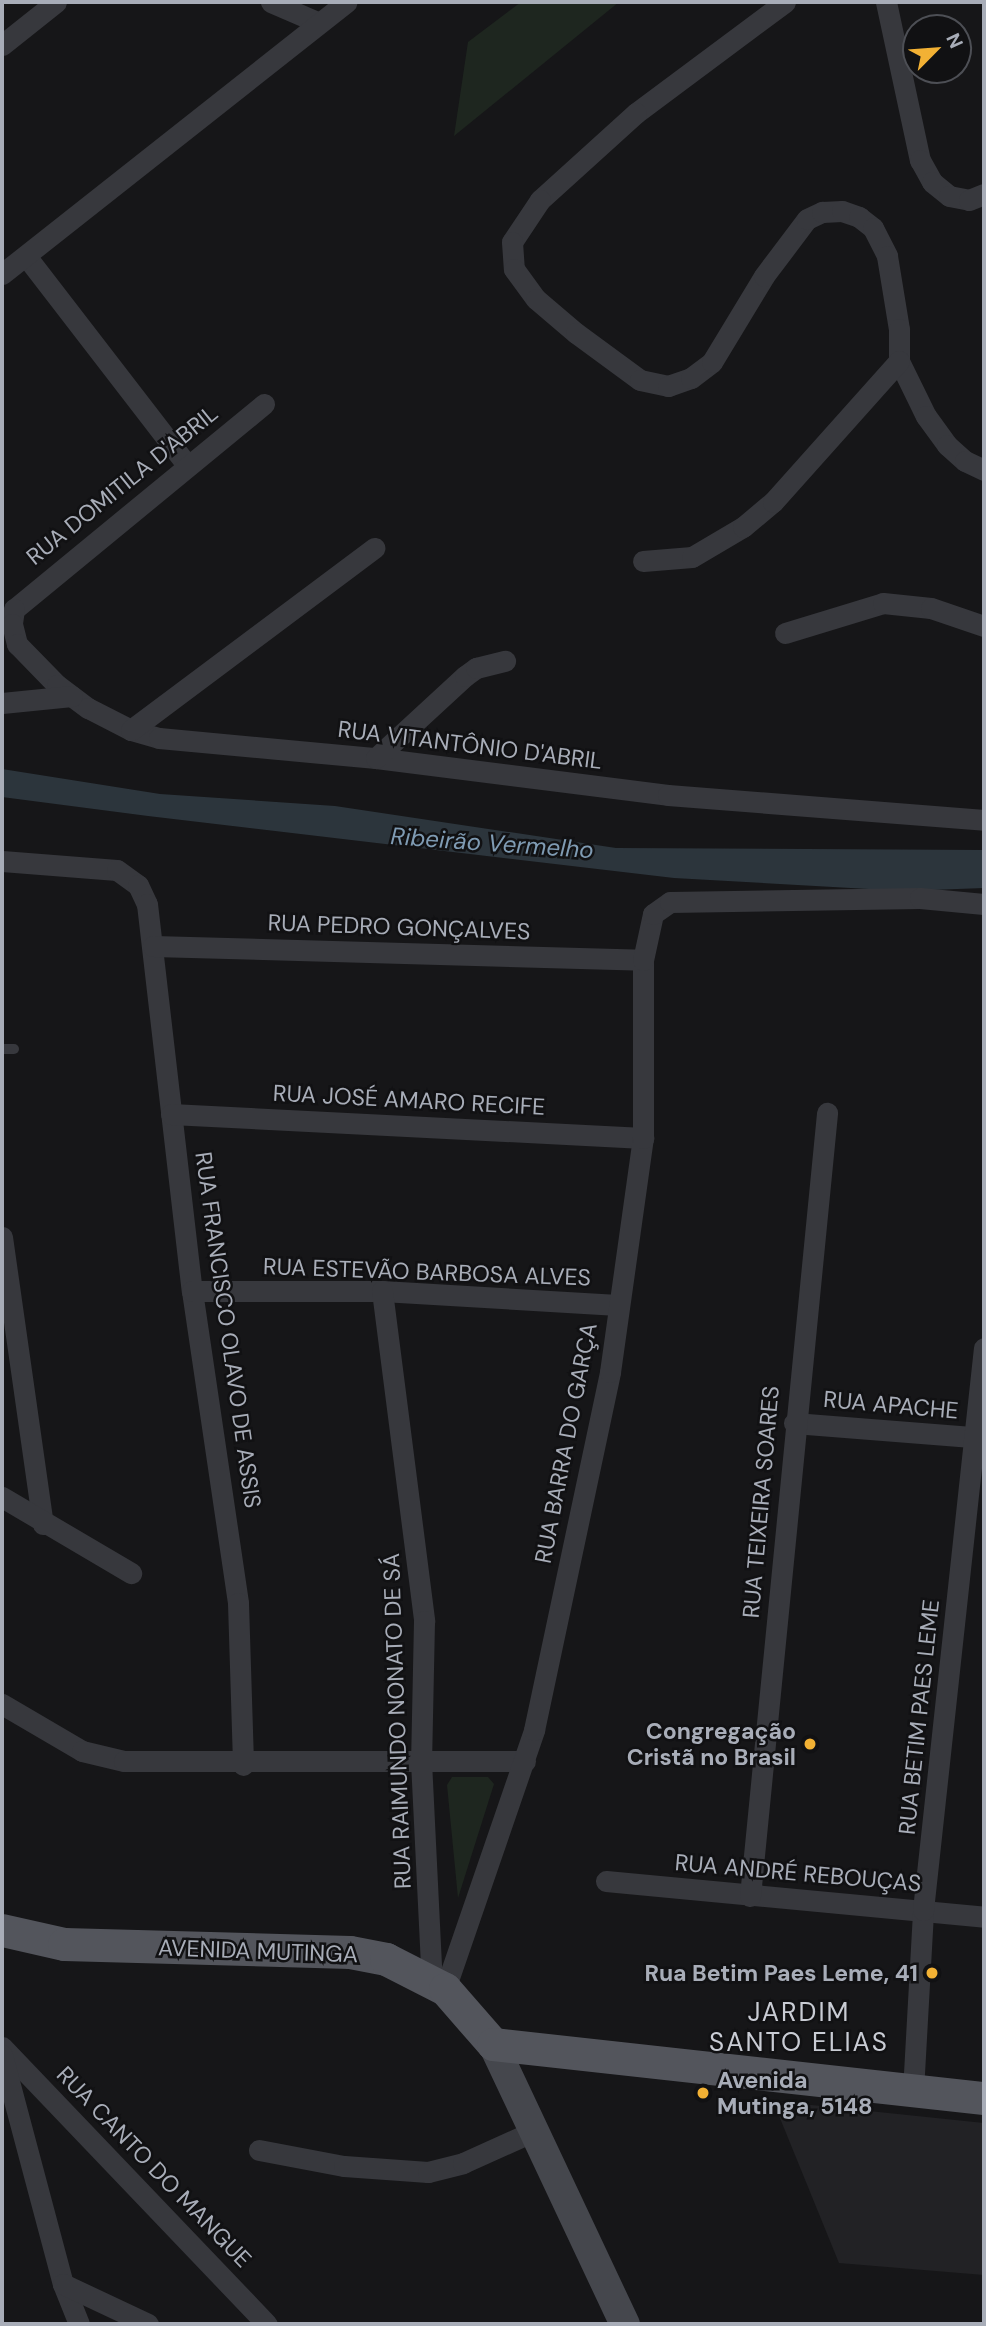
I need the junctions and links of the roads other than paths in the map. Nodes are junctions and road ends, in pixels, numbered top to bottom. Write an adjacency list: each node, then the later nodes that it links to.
1 (56, 2): 7 (street)
2 (271, 2): 6 (street)
3 (347, 2): 6 (street)
4 (785, 2): 11 (street)
5 (886, 2): 8 (street)
6 (321, 14): 9 (street)
7 (2, 45)
8 (984, 194)
9 (26, 256): 10 (street); 13 (street)
10 (2, 274)
11 (899, 361): 14 (street); 16 (street)
12 (264, 404): 13 (street, RUA DOMITILA D'ABRIL)
13 (188, 466): 17 (street, RUA DOMITILA D'ABRIL)
14 (984, 470)
15 (374, 548): 23 (street)
16 (643, 561)
17 (14, 609): 21 (street, RUA VITANTÔNIO D'ABRIL)
18 (984, 626): 19 (street)
19 (785, 633)
20 (505, 661): 24 (street)
21 (72, 696): 22 (street); 23 (street, RUA VITANTÔNIO D'ABRIL)
22 (2, 704)
23 (131, 730): 24 (street, RUA VITANTÔNIO D'ABRIL)
24 (376, 758): 25 (street, RUA VITANTÔNIO D'ABRIL)
25 (984, 820)
26 (2, 860): 28 (street, RUA FRANCISCO OLAVO DE ASSIS)
27 (984, 904): 29 (street, RUA BARRA DO GARÇA)
28 (153, 946): 29 (street, RUA PEDRO GONÇALVES); 31 (street, RUA FRANCISCO OLAVO DE ASSIS)
29 (643, 960): 32 (street, RUA BARRA DO GARÇA)
30 (827, 1113): 38 (street, RUA TEIXEIRA SOARES)
31 (171, 1114): 32 (street, RUA JOSÉ AMARO RECIFE); 34 (street, RUA FRANCISCO OLAVO DE ASSIS)
32 (643, 1138): 36 (street, RUA BARRA DO GARÇA)
33 (2, 1237): 41 (street)
34 (192, 1291): 35 (street, RUA ESTEVÃO BARBOSA ALVES); 46 (street, RUA FRANCISCO OLAVO DE ASSIS)
35 (382, 1291): 36 (street, RUA ESTEVÃO BARBOSA ALVES); 44 (street, RUA RAIMUNDO NONATO DE SÁ)
36 (618, 1306): 45 (street, RUA BARRA DO GARÇA)
37 (984, 1348): 39 (street, RUA BETIM PAES LEME)
38 (794, 1423): 39 (street, RUA APACHE); 48 (street, RUA TEIXEIRA SOARES)
39 (980, 1438): 49 (street, RUA BETIM PAES LEME)
40 (2, 1497): 41 (street)
41 (43, 1524): 42 (street)
42 (131, 1573)
43 (2, 1704): 46 (street)
44 (421, 1760): 45 (street); 46 (street); 52 (street, RUA RAIMUNDO NONATO DE SÁ)
45 (525, 1761): 52 (street, RUA BARRA DO GARÇA)
46 (243, 1765)
47 (606, 1881): 48 (street, RUA ANDRÉ REBOUÇAS)
48 (750, 1896): 49 (street, RUA ANDRÉ REBOUÇAS)
49 (923, 1910): 50 (street, RUA ANDRÉ REBOUÇAS); 56 (street, RUA BETIM PAES LEME)
50 (984, 1917)
51 (2, 1930): 52 (main road, AVENIDA MUTINGA)
52 (439, 1986): 53 (main road, AVENIDA MUTINGA)
53 (492, 2043): 56 (main road); 58 (main road)
54 (2, 2047): 63 (street, RUA CANTO DO MANGUE)
55 (2, 2055): 60 (street)
56 (913, 2091): 57 (main road)
57 (984, 2098)
58 (536, 2130): 59 (street); 64 (main road)
59 (259, 2150)
60 (63, 2284): 61 (street); 62 (street)
61 (79, 2324)
62 (148, 2324)
63 (267, 2324)
64 (625, 2324)

